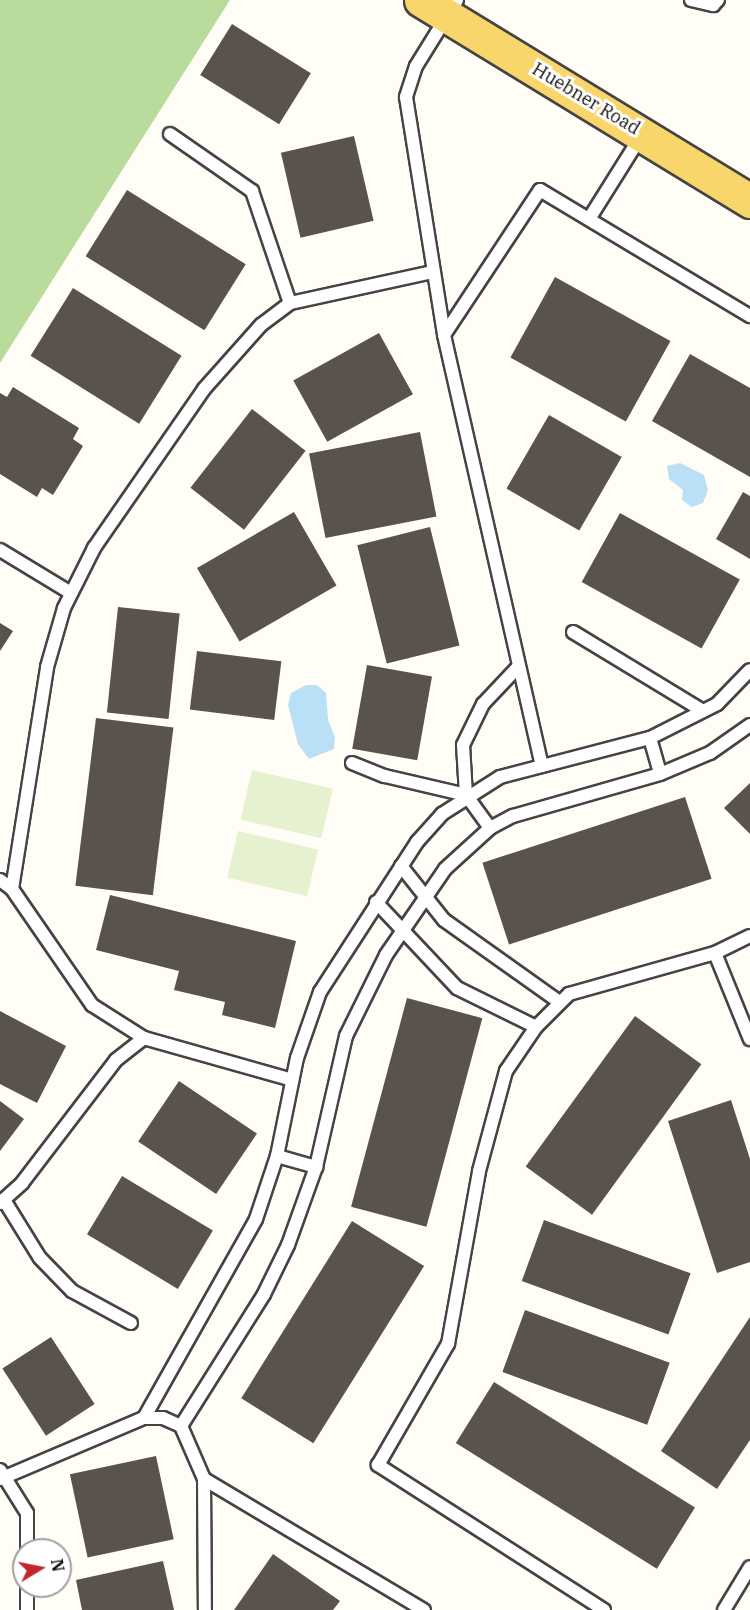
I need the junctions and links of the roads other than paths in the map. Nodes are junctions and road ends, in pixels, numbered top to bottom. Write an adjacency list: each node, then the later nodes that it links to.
1 (691, 0): 2 (lane)
2 (718, 0)
3 (442, 6): 4 (main road, Huebner Road); 8 (lane)
4 (643, 133): 6 (main road, Huebner Road); 7 (lane)
5 (171, 134): 9 (lane)
6 (750, 201)
7 (589, 219): 10 (lane); 11 (lane)
8 (432, 272): 9 (lane); 11 (lane)
9 (290, 303): 13 (lane)
10 (750, 316)
11 (444, 335): 15 (lane)
12 (0, 550): 13 (lane)
13 (71, 593): 27 (lane)
14 (573, 632): 17 (lane)
15 (517, 668): 21 (lane); 23 (lane)
16 (750, 670): 17 (lane)
17 (703, 711): 19 (lane)
18 (750, 725): 22 (lane)
19 (650, 738): 21 (lane); 22 (lane)
20 (352, 763): 23 (lane)
21 (542, 766): 23 (lane)
22 (660, 774): 24 (lane)
23 (466, 795): 24 (lane); 25 (lane)
24 (490, 828): 28 (lane)
25 (400, 866): 28 (lane); 29 (lane)
26 (0, 880): 27 (lane)
27 (12, 889): 35 (lane)
28 (425, 897): 30 (lane); 33 (lane)
29 (376, 902): 30 (lane); 37 (lane)
30 (403, 931): 34 (lane); 39 (lane)
31 (750, 936): 32 (lane)
32 (715, 953): 33 (lane); 36 (lane)
33 (558, 1001): 34 (lane)
34 (536, 1027): 50 (lane)
35 (144, 1038): 37 (lane); 40 (lane)
36 (750, 1039)
37 (292, 1080): 38 (lane)
38 (277, 1156): 39 (lane); 42 (lane)
39 (316, 1167): 43 (lane)
40 (2, 1202): 41 (lane)
41 (131, 1323)
42 (144, 1418): 43 (lane); 44 (lane)
43 (181, 1426): 45 (lane)
44 (2, 1475): 46 (lane)
45 (204, 1479): 48 (lane); 49 (lane)
46 (27, 1538)
47 (750, 1567): 51 (lane)
48 (205, 1610)
49 (424, 1610)
50 (604, 1610)
51 (724, 1610)

